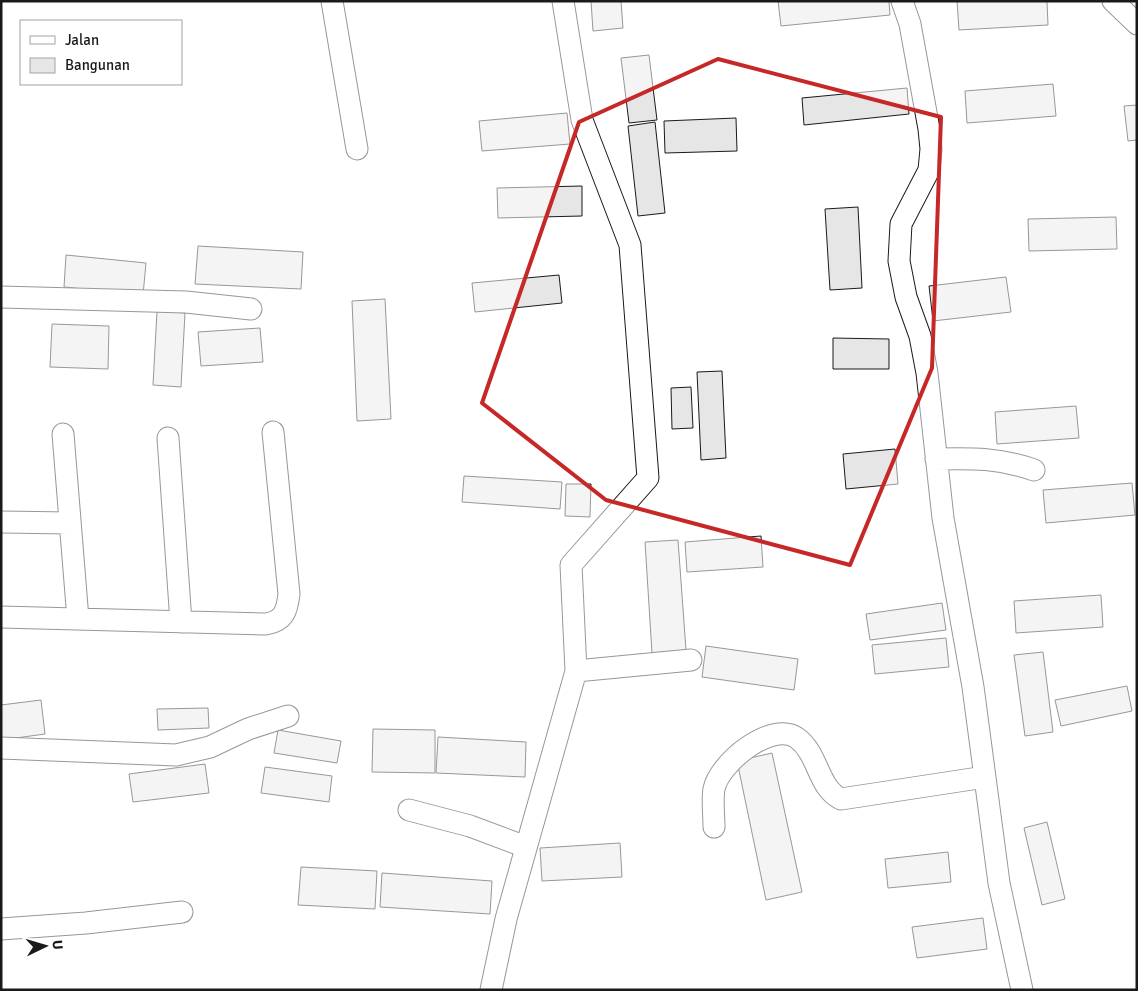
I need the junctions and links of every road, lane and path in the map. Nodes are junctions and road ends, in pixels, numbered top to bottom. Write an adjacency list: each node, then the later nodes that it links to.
1 (332, 1): 6 (street)
2 (563, 1): 20 (street)
3 (902, 1): 12 (street)
4 (1113, 1): 5 (street)
5 (1137, 24)
6 (357, 149)
7 (1, 297): 8 (street)
8 (251, 309)
9 (273, 432): 18 (street)
10 (63, 434): 15 (street)
11 (168, 438): 18 (street)
12 (936, 459): 13 (street); 23 (street)
13 (1034, 470)
14 (1, 522): 15 (street)
15 (70, 523): 17 (street)
16 (1, 617): 17 (street)
17 (78, 619): 18 (street)
18 (181, 622)
19 (691, 660): 20 (street)
20 (576, 671): 26 (street)
21 (288, 716): 22 (street)
22 (1, 748)
23 (985, 777): 25 (street); 30 (street)
24 (409, 810): 26 (street)
25 (714, 827)
26 (526, 847): 29 (street)
27 (182, 912): 28 (street)
28 (1, 928)
29 (491, 990)
30 (1022, 990)

